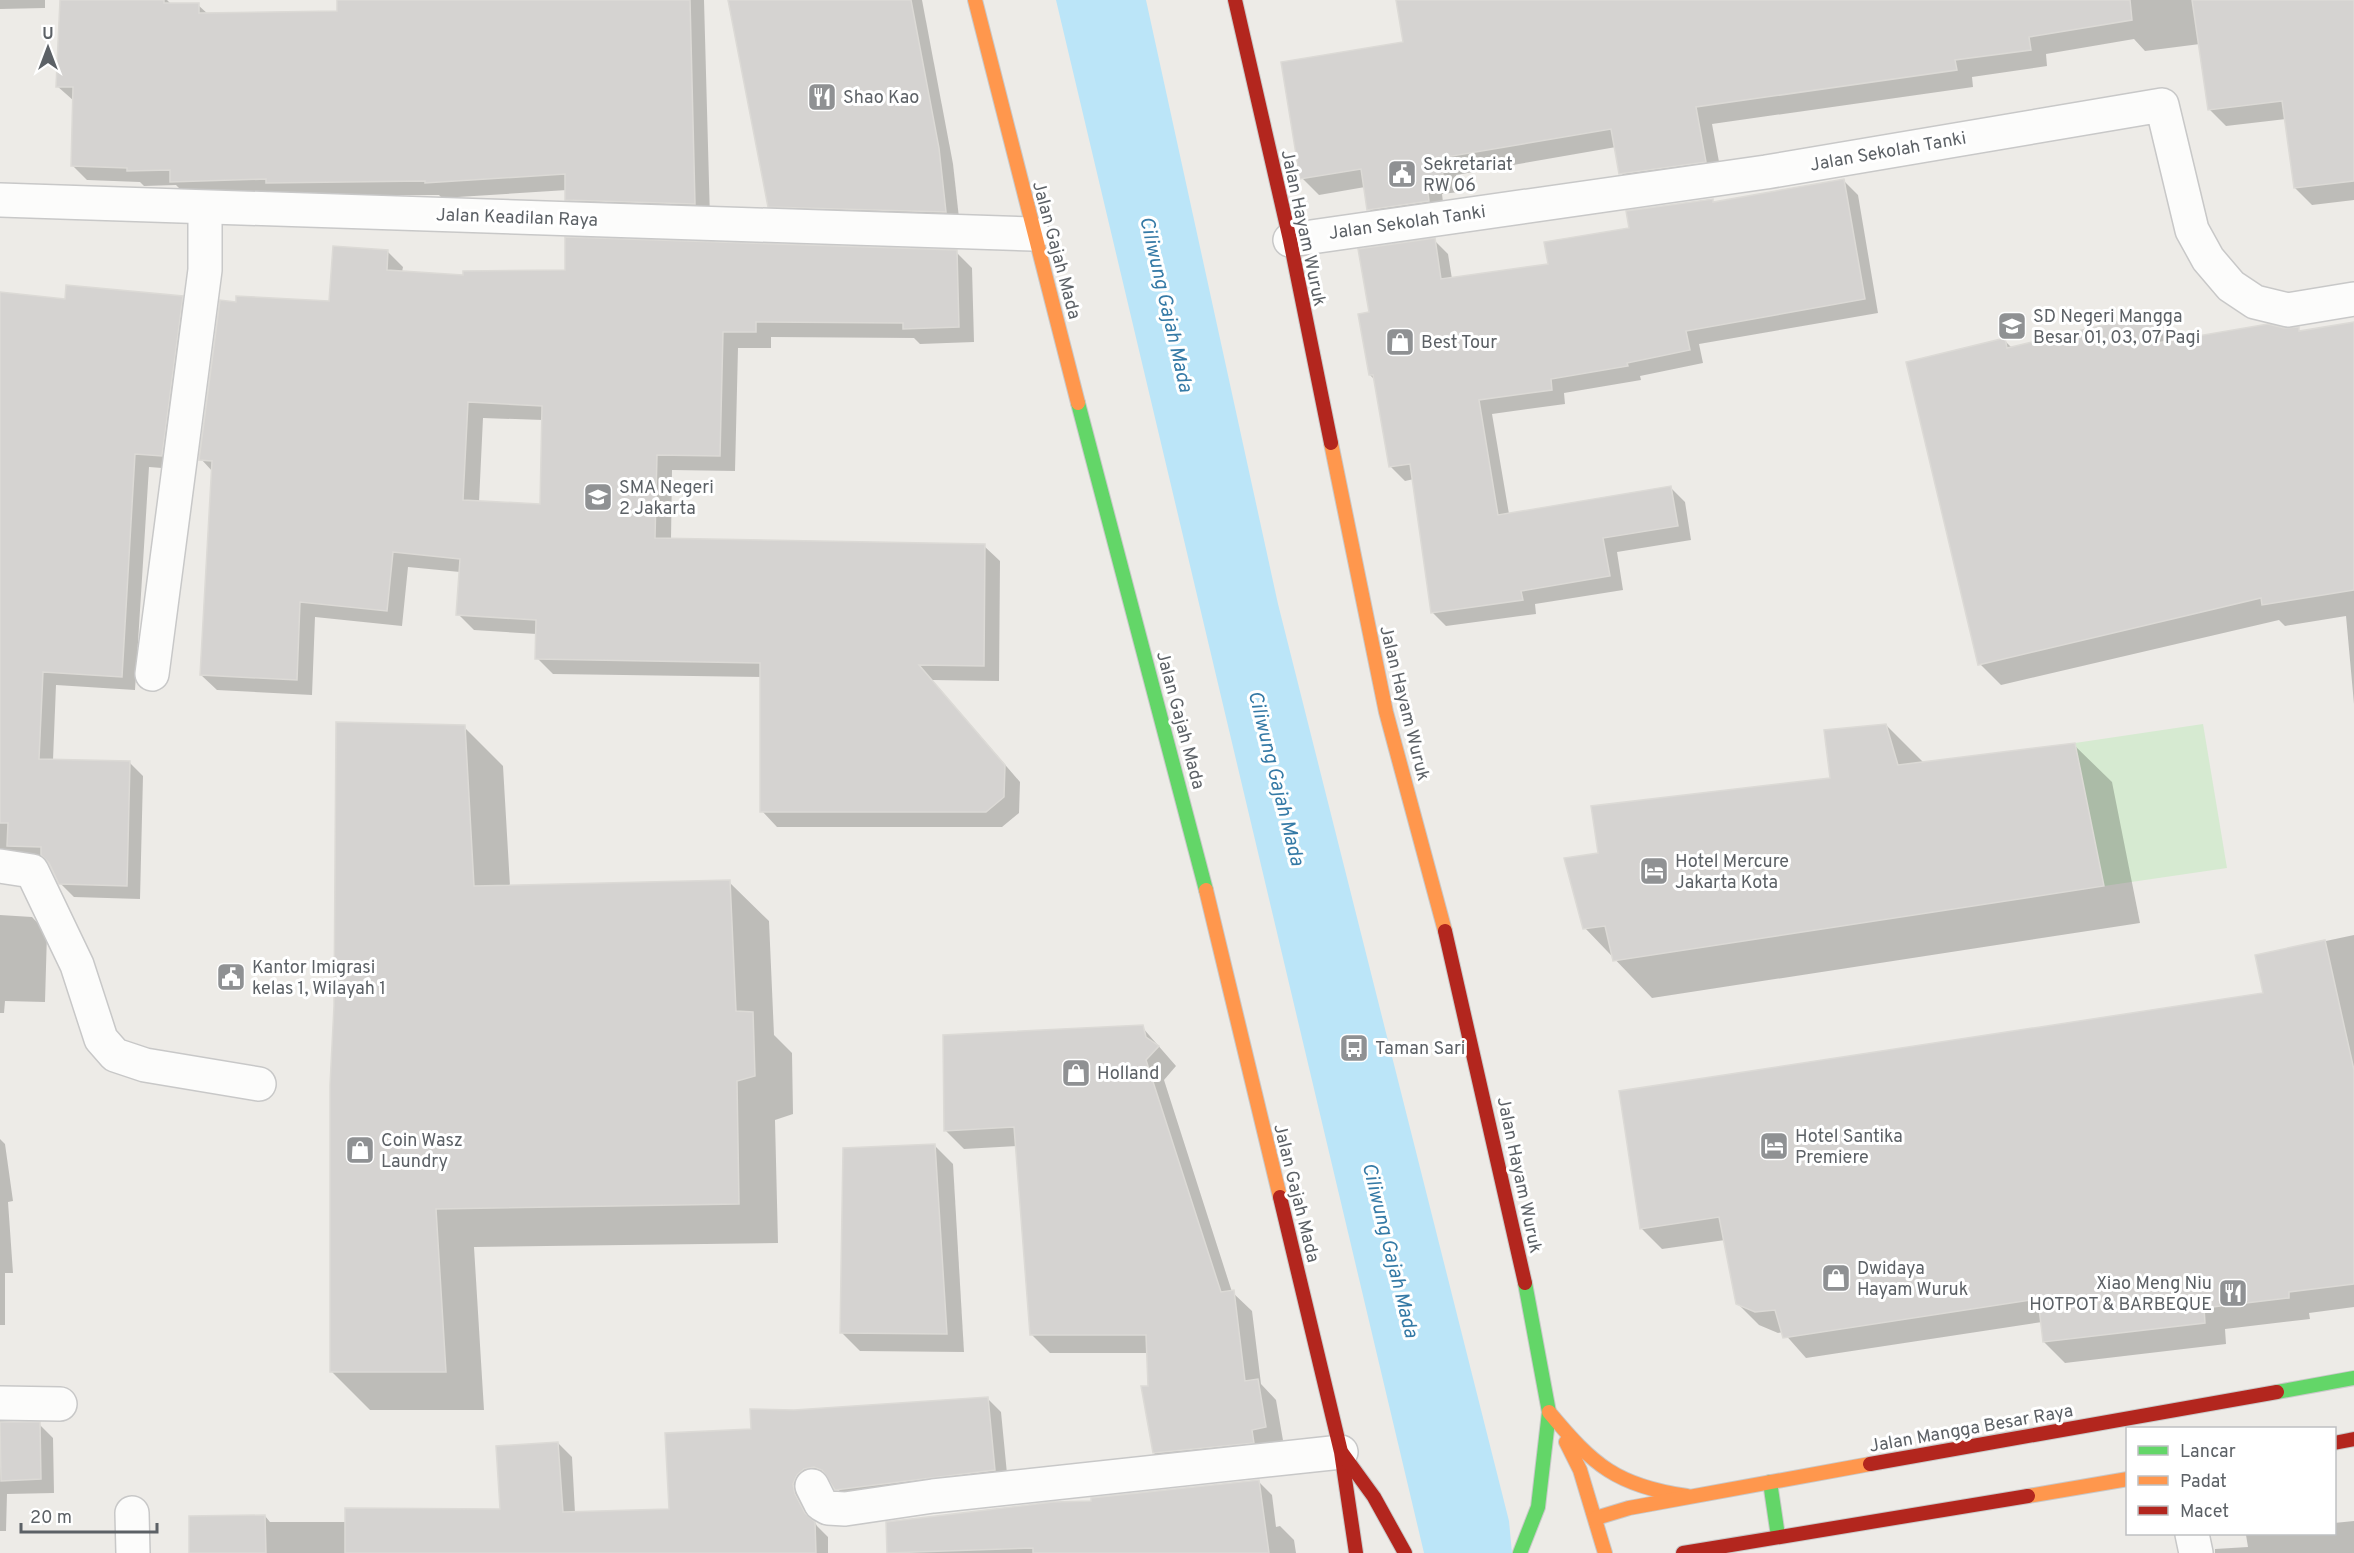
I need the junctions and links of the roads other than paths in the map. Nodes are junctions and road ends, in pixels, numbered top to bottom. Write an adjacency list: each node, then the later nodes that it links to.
1 (975, 0): 5 (main road, Jalan Gajah Mada)
2 (1235, 0): 6 (main road, Jalan Hayam Wuruk)
3 (0, 200): 4 (street, Jalan Keadilan Raya)
4 (205, 209): 5 (street, Jalan Keadilan Raya); 8 (street)
5 (1033, 234): 17 (main road, Jalan Gajah Mada)
6 (1290, 240): 7 (street, Jalan Sekolah Tanki); 14 (main road, Jalan Hayam Wuruk)
7 (2354, 299)
8 (152, 674)
9 (0, 866): 10 (street)
10 (259, 1084)
11 (2354, 1378): 19 (main road, Jalan Mangga Besar Raya)
12 (0, 1403): 13 (street)
13 (60, 1404)
14 (1549, 1412): 21 (main road); 23 (main road, Jalan Hayam Wuruk); 26 (main road, Jalan Hayam Wuruk)
15 (2354, 1439): 16 (main road)
16 (2336, 1443)
17 (1341, 1452): 20 (street); 28 (main road, Jalan Gajah Mada); 29 (main road, Jalan Gajah Mada)
18 (2126, 1479): 25 (main road)
19 (1770, 1482): 21 (main road, Jalan Mangga Besar Raya); 25 (main road)
20 (812, 1485)
21 (1687, 1496): 23 (main road, Jalan Mangga Besar Raya)
22 (132, 1513): 27 (street)
23 (1596, 1518): 30 (main road, Jalan Hayam Wuruk)
24 (2192, 1535): 32 (street)
25 (1778, 1536): 31 (main road)
26 (1521, 1552)
27 (133, 1553)
28 (1356, 1553)
29 (1405, 1553)
30 (1605, 1553)
31 (1683, 1553)
32 (2196, 1553)

